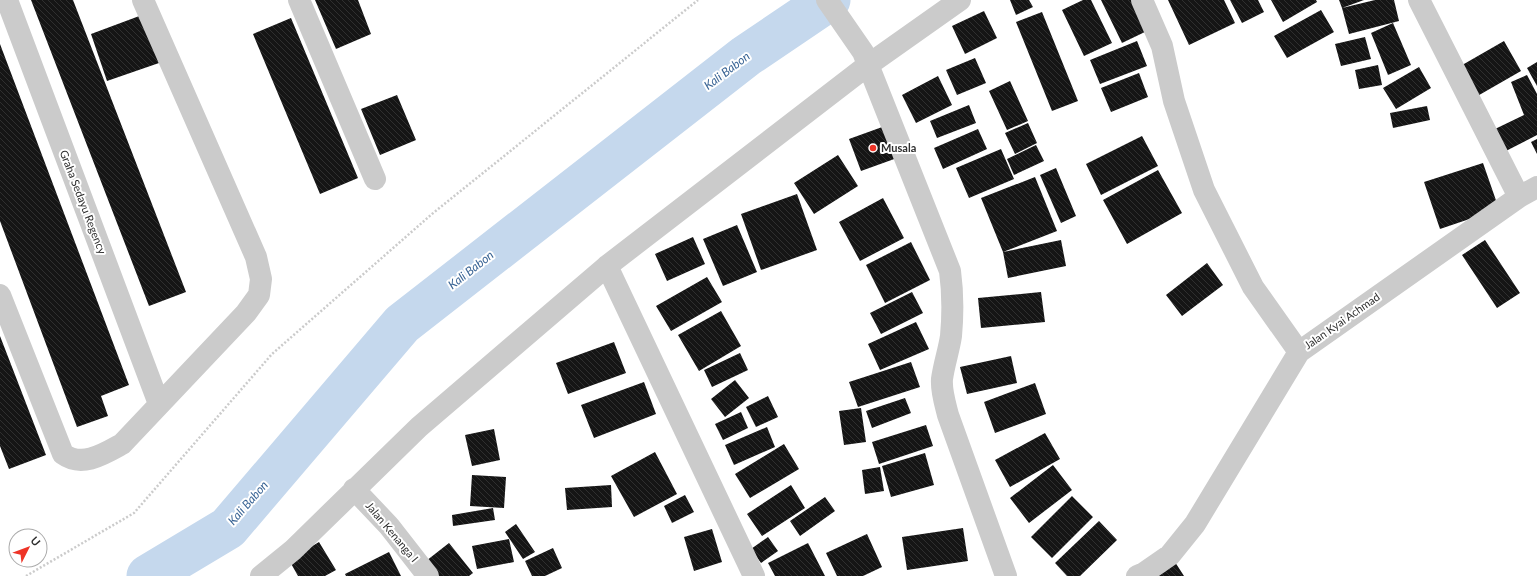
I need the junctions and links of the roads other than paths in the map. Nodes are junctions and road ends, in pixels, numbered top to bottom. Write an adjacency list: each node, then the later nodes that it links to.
1 (7, 0): 15 (street, Graha Sedayu Regency)
2 (143, 0): 15 (street)
3 (299, 0): 9 (street)
4 (827, 0): 8 (street)
5 (960, 0): 8 (street)
6 (1142, 0): 14 (street)
7 (1418, 0): 11 (street)
8 (866, 58): 12 (street); 20 (street)
9 (375, 179)
10 (1537, 186): 11 (street, Jalan Kyai Achmad)
11 (1519, 198): 14 (street, Jalan Kyai Achmad)
12 (607, 266): 16 (street); 19 (street)
13 (0, 295): 15 (street)
14 (1299, 352): 21 (street, Jalan Kyai Achmad)
15 (159, 404)
16 (354, 489): 17 (street); 18 (street, Jalan Kenanga I)
17 (261, 576)
18 (428, 576)
19 (754, 576)
20 (1006, 576)
21 (1137, 576)

